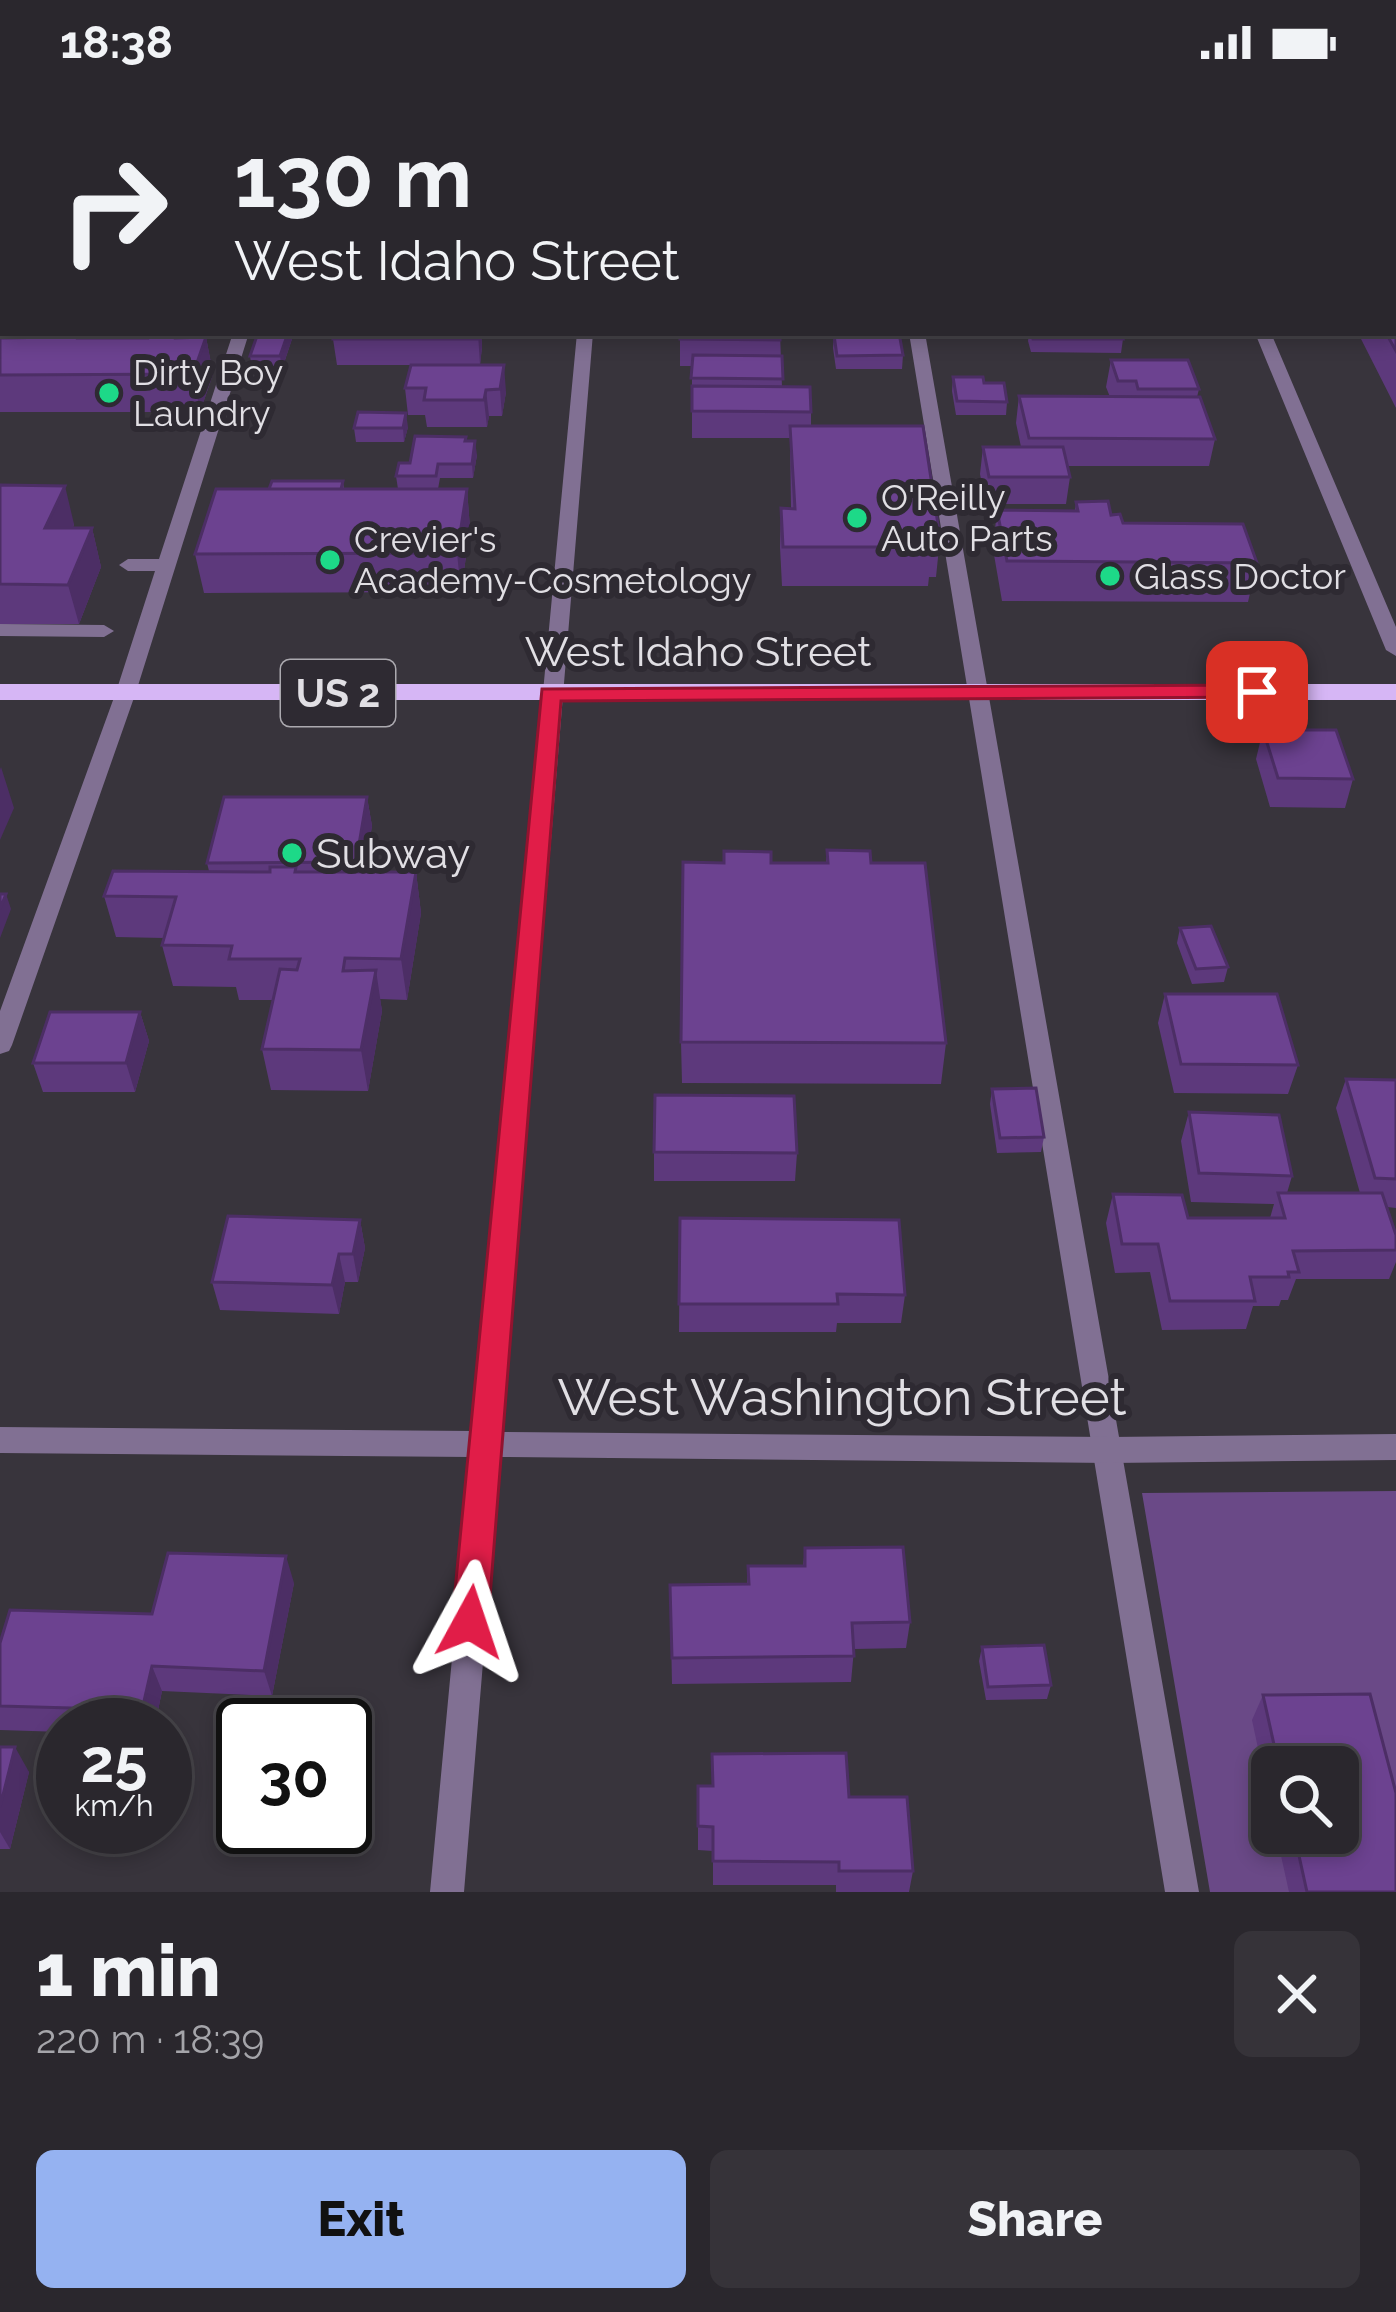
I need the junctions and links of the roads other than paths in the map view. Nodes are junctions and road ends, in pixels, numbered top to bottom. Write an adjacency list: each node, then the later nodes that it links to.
1 (240, 336): 6 (street)
2 (584, 336): 14 (street)
3 (918, 336): 13 (street)
4 (1264, 336): 9 (street)
5 (128, 565): 6 (street)
6 (166, 565): 11 (street)
7 (0, 630): 8 (street)
8 (104, 631)
9 (1396, 650)
10 (0, 692): 11 (highway, West Idaho Street / US 2)
11 (126, 692): 14 (highway, West Idaho Street / US 2); 15 (street)
12 (1396, 692): 13 (highway, West Idaho Street / US 2)
13 (978, 693): 14 (highway, West Idaho Street / US 2); 19 (street)
14 (550, 694): 17 (street)
15 (0, 1045)
16 (0, 1440): 17 (street, West Washington Street)
17 (486, 1443): 19 (street, West Washington Street); 20 (street)
18 (1396, 1447): 19 (street, West Washington Street)
19 (1110, 1450): 21 (street)
20 (447, 1892)
21 (1181, 1892)

